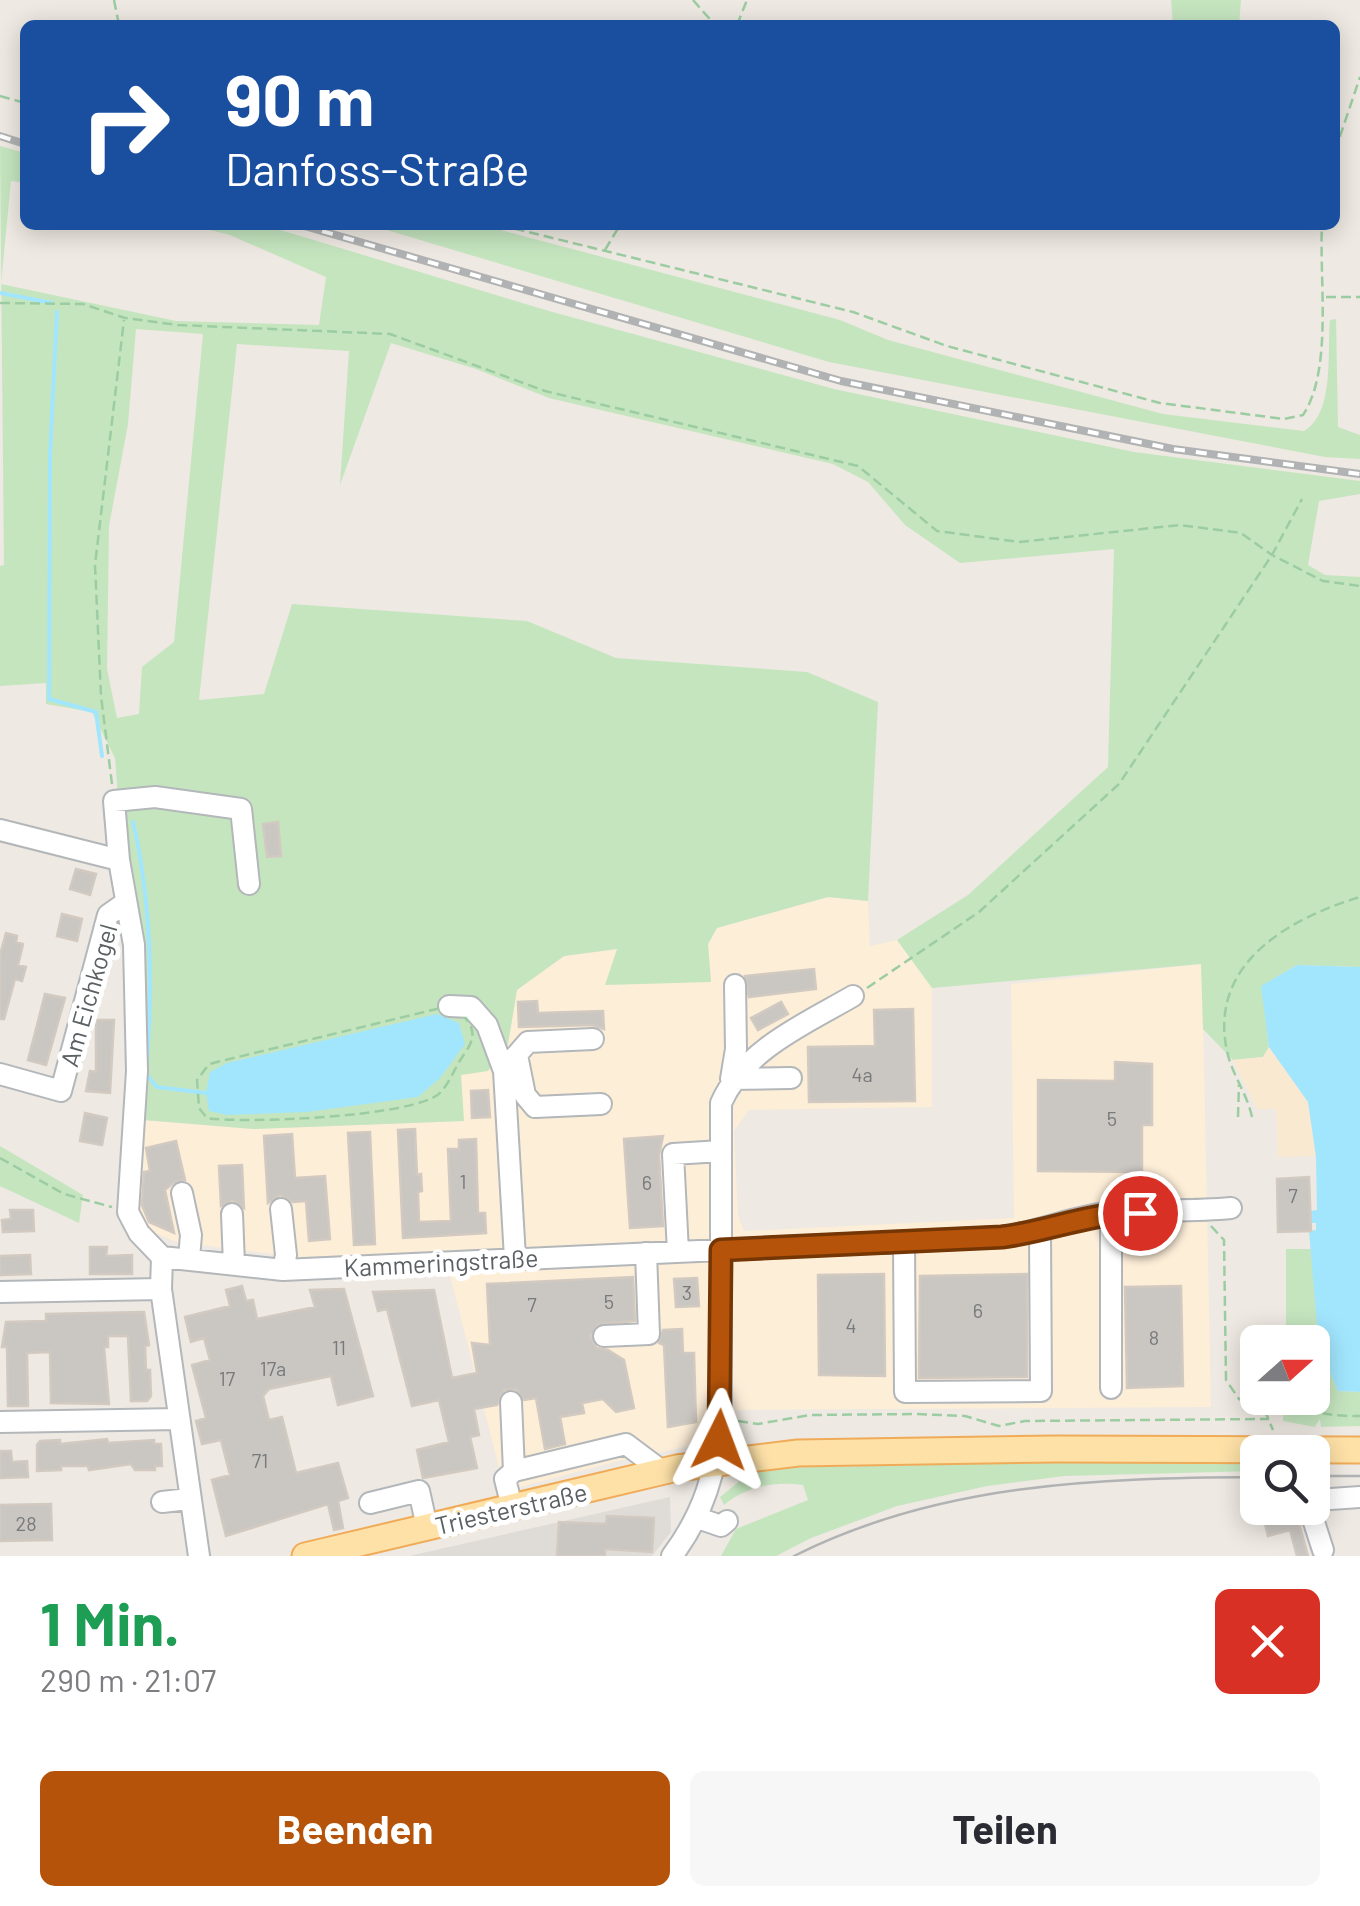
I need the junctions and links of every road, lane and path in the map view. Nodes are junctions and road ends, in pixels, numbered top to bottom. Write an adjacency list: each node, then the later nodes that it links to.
1 (693, 0): 2 (path)
2 (711, 20)
3 (1360, 78): 4 (path)
4 (1340, 136)
5 (520, 230): 8 (path)
6 (617, 230): 8 (path)
7 (1322, 230): 9 (path)
8 (604, 251): 9 (path)
9 (1324, 297): 10 (path)
10 (1360, 297)
11 (0, 303): 12 (path)
12 (124, 318): 14 (path); 16 (path)
13 (1302, 499): 14 (path)
14 (1272, 556): 15 (path); 23 (path)
15 (1360, 586)
16 (114, 800): 18 (street); 19 (street)
17 (0, 830): 18 (street)
18 (118, 860): 21 (street)
19 (250, 884)
20 (1360, 897): 30 (path)
21 (124, 903): 27 (street, Am Eichkogel); 40 (street)
22 (735, 985): 29 (street)
23 (854, 996): 29 (street)
24 (450, 1006): 24 (path); 26 (street)
25 (593, 1038): 26 (street)
26 (508, 1065): 31 (street); 50 (street)
27 (0, 1074)
28 (792, 1078): 29 (street)
29 (731, 1080): 34 (street)
30 (1239, 1083): 32 (path); 33 (path)
31 (601, 1104)
32 (1252, 1116)
33 (1238, 1118)
34 (721, 1151): 45 (street); 46 (street)
35 (0, 1158): 40 (path)
36 (182, 1193): 49 (street)
37 (281, 1208): 52 (street)
38 (1231, 1208): 39 (street, Kammeringstraße)
39 (1197, 1211): 41 (street, Kammeringstraße); 61 (path)
40 (128, 1212): 48 (street)
41 (1110, 1212): 43 (street, Kammeringstraße); 56 (street)
42 (232, 1214): 51 (street)
43 (1040, 1232): 44 (street, Kammeringstraße); 44 (street)
44 (904, 1242): 45 (street, Kammeringstraße)
45 (721, 1250): 46 (street, Kammeringstraße); 61 (street)
46 (678, 1252): 47 (street, Kammeringstraße)
47 (646, 1253): 50 (street, Kammeringstraße); 55 (street)
48 (162, 1257): 49 (street, Kammeringstraße); 53 (street)
49 (188, 1258): 51 (street, Kammeringstraße)
50 (515, 1258): 52 (street, Kammeringstraße)
51 (234, 1264): 52 (street, Kammeringstraße)
52 (283, 1270)
53 (161, 1289): 54 (street); 60 (street)
54 (0, 1292)
55 (604, 1336)
56 (1111, 1388)
57 (511, 1402): 65 (street)
58 (1329, 1415): 59 (path)
59 (1360, 1416)
60 (179, 1419): 62 (street); 68 (street)
61 (721, 1419): 64 (street)
62 (0, 1422)
63 (1360, 1450): 64 (main road, Triesterstraße)
64 (717, 1462): 66 (main road, Triesterstraße); 72 (street)
65 (514, 1471): 66 (street); 71 (street)
66 (662, 1472): 71 (main road, Triesterstraße)
67 (1360, 1497): 75 (street)
68 (189, 1500): 69 (street); 76 (street)
69 (162, 1502)
70 (370, 1503): 74 (street)
71 (512, 1507): 74 (main road, Triesterstraße)
72 (698, 1518): 73 (street); 78 (street)
73 (727, 1521)
74 (427, 1527): 77 (main road, Triesterstraße)
75 (1322, 1550)
76 (199, 1556)
77 (305, 1556)
78 (672, 1556)

